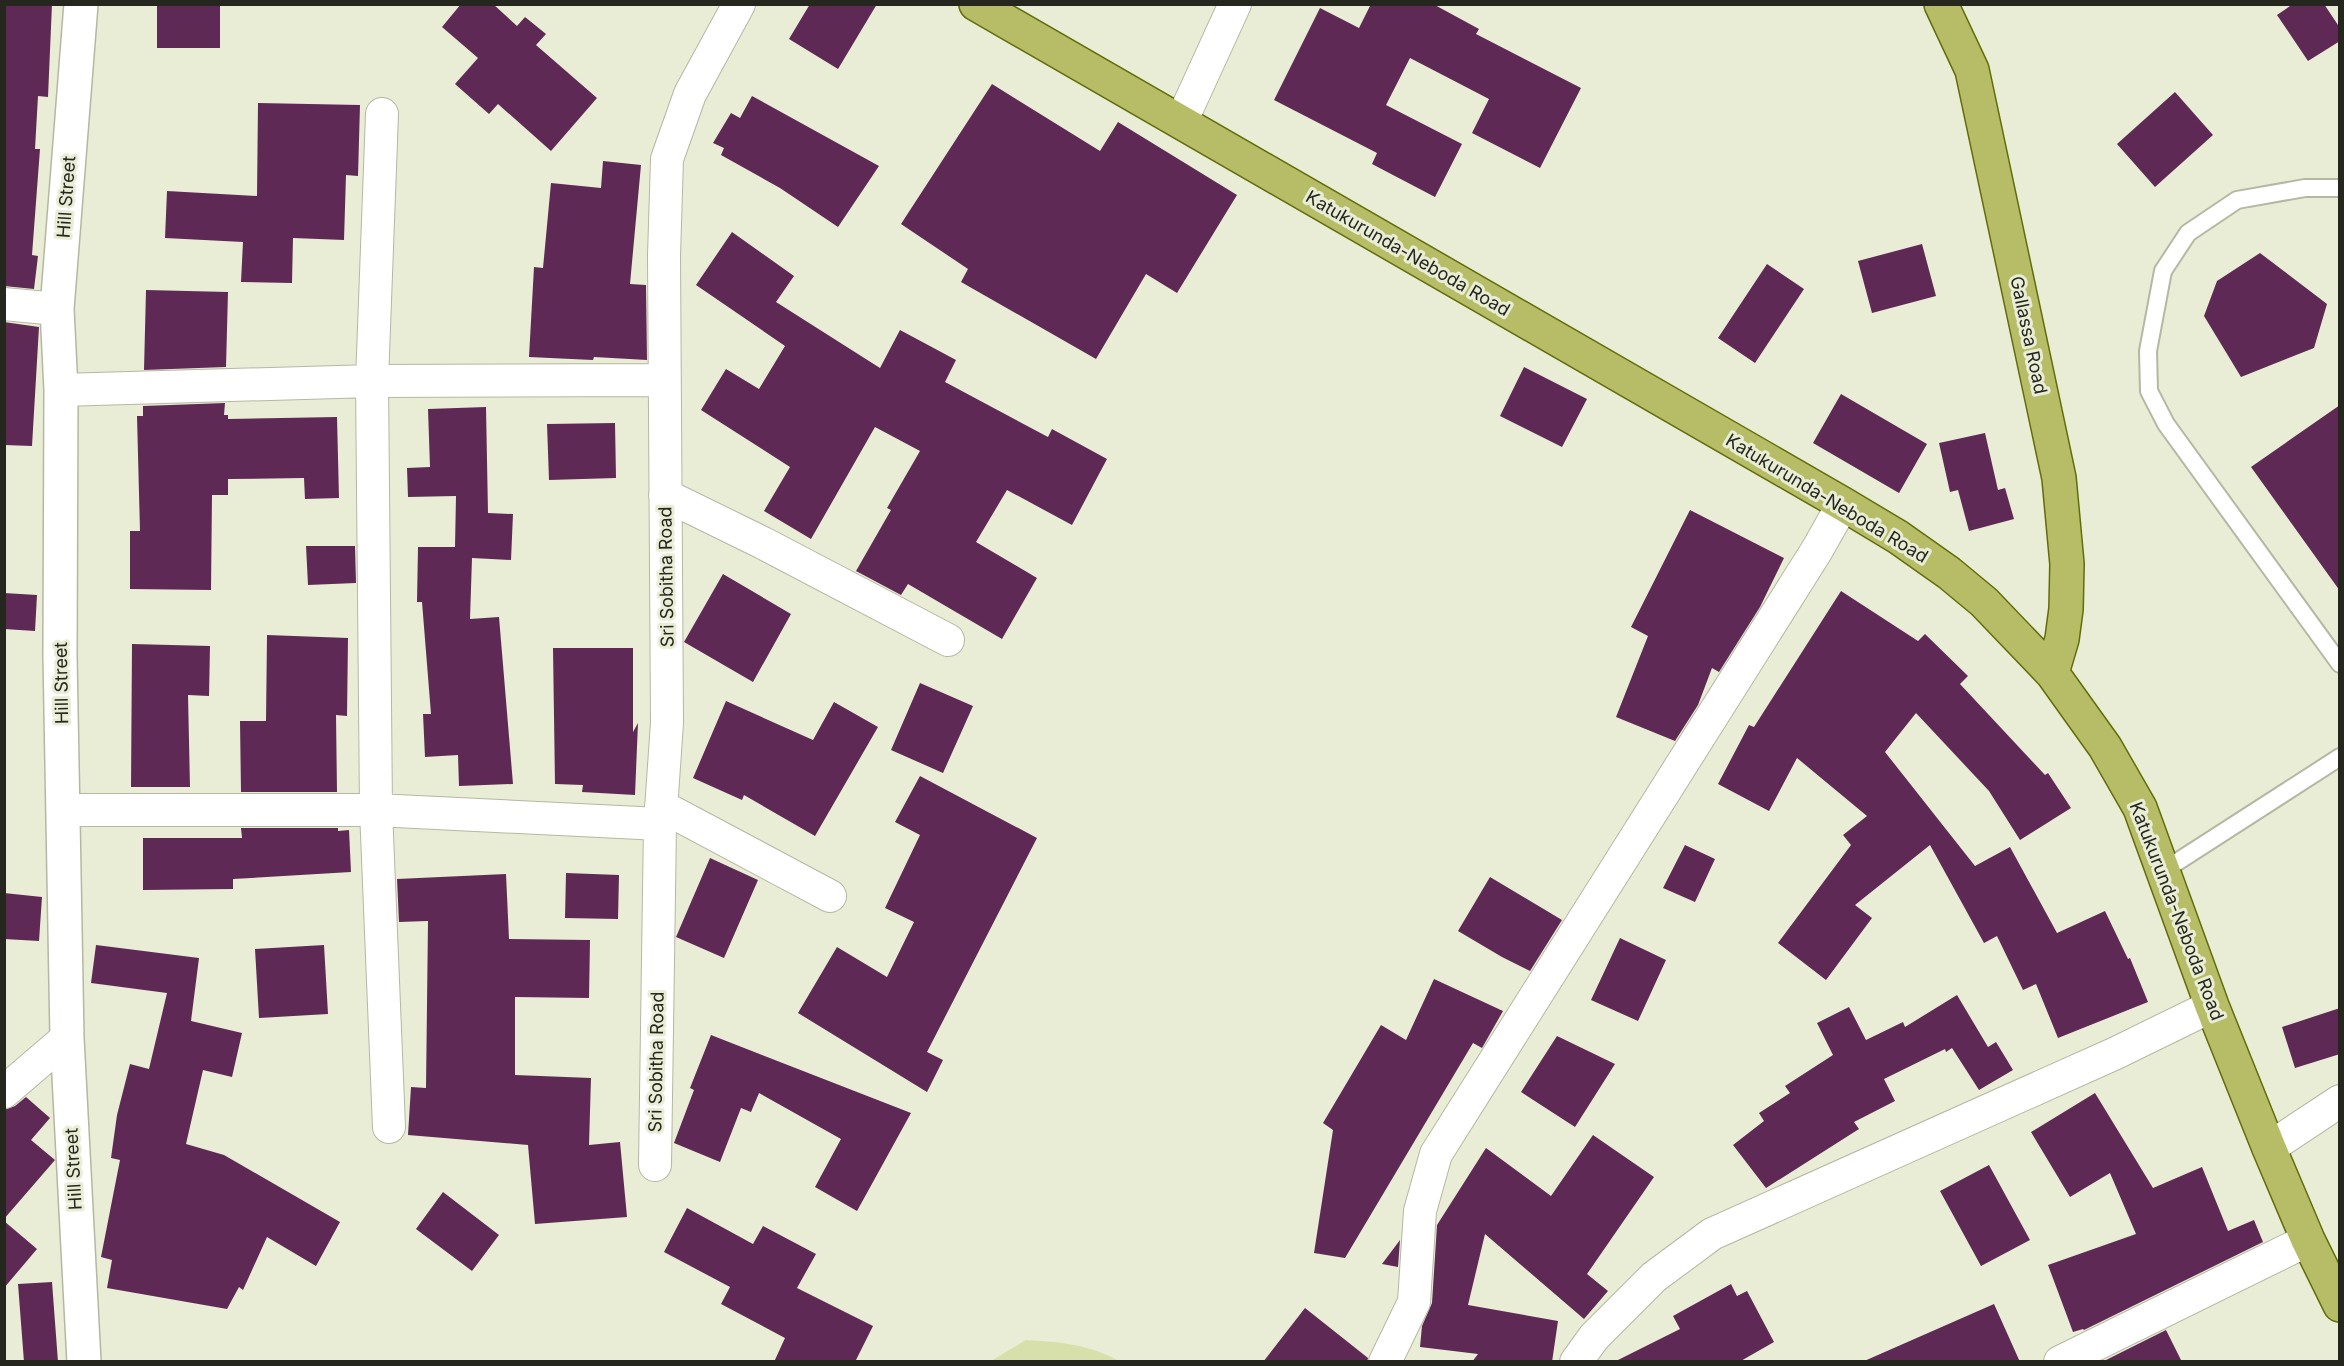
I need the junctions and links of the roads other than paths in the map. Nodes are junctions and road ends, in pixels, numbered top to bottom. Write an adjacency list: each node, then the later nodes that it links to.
1 (81, 4): 10 (main road, Hill Street)
2 (739, 4): 11 (street, Sri Sobitha Road)
3 (976, 4): 7 (main road, Katukurunda-Neboda Road)
4 (1235, 4): 7 (street)
5 (1941, 4): 18 (main road, Gallassa Road)
6 (382, 114): 12 (street)
7 (1181, 122): 15 (main road, Katukurunda-Neboda Road)
8 (2340, 188): 17 (lane)
9 (4, 304): 10 (street)
10 (57, 309): 13 (main road, Hill Street)
11 (664, 380): 12 (street); 14 (street, Sri Sobitha Road)
12 (372, 381): 13 (street); 21 (street)
13 (60, 390): 20 (main road, Hill Street)
14 (665, 495): 16 (street); 22 (street, Sri Sobitha Road)
15 (1843, 504): 18 (main road, Katukurunda-Neboda Road); 35 (street)
16 (948, 640)
17 (2340, 664)
18 (2052, 673): 23 (main road, Katukurunda-Neboda Road)
19 (2340, 757): 23 (lane)
20 (63, 810): 21 (street); 26 (main road, Hill Street)
21 (376, 810): 22 (street); 29 (street)
22 (660, 815): 24 (street); 31 (street, Sri Sobitha Road)
23 (2163, 872): 25 (main road, Katukurunda-Neboda Road)
24 (830, 896)
25 (2212, 1006): 30 (main road, Katukurunda-Neboda Road); 36 (street)
26 (67, 1038): 27 (street); 34 (main road, Hill Street)
27 (4, 1092)
28 (2340, 1101): 30 (street)
29 (389, 1127)
30 (2269, 1148): 32 (main road, Katukurunda-Neboda Road)
31 (655, 1165)
32 (2308, 1240): 33 (main road, Katukurunda-Neboda Road); 37 (street)
33 (2340, 1305)
34 (84, 1362)
35 (1385, 1362)
36 (1576, 1362)
37 (2060, 1362)

